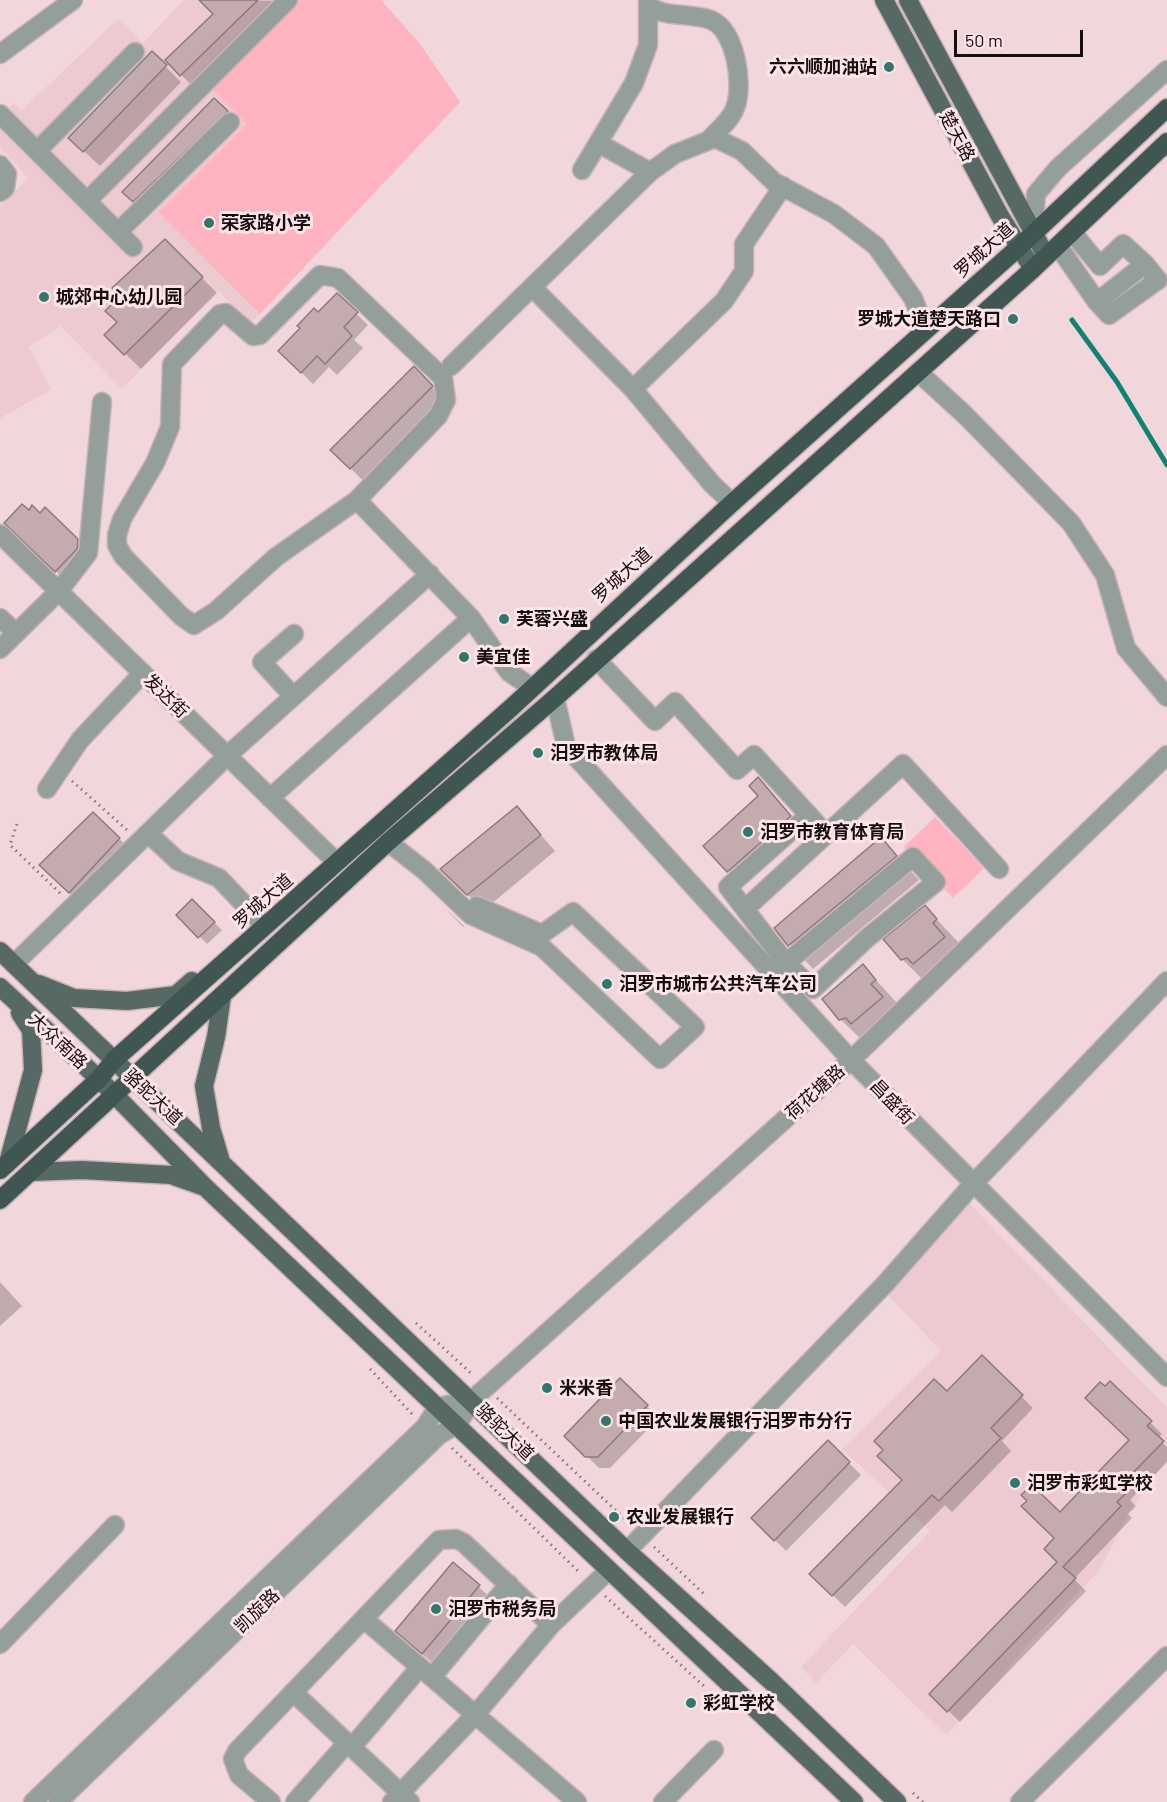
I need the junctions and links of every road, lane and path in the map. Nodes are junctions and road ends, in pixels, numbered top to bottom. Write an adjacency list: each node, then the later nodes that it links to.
1 (73, 0): 7 (street)
2 (288, 0): 21 (street)
3 (884, 0): 26 (main road, 楚天路)
4 (908, 0): 24 (main road, 楚天路)
5 (648, 3): 12 (street); 14 (street)
6 (135, 52): 15 (street)
7 (0, 54)
8 (1167, 70): 24 (street)
9 (1167, 108): 24 (highway, 罗城大道)
10 (0, 114): 15 (street)
11 (230, 122): 22 (street)
12 (709, 141): 18 (street); 19 (street)
13 (1167, 142): 23 (highway)
14 (598, 143): 17 (street); 18 (street)
15 (38, 151): 21 (street)
16 (0, 165): 20 (street)
17 (582, 170)
18 (650, 172): 28 (street)
19 (783, 186): 29 (street); 32 (street)
20 (0, 192)
21 (87, 201): 22 (street)
22 (118, 232): 25 (street)
23 (1072, 232): 27 (highway); 27 (street)
24 (1034, 233): 26 (highway, 罗城大道); 27 (main road, 楚天路)
25 (133, 247)
26 (1019, 247): 27 (main road, 楚天路); 29 (highway, 罗城大道)
27 (1046, 257): 31 (highway)
28 (532, 287): 30 (street); 32 (street)
29 (925, 329): 35 (highway, 罗城大道)
30 (451, 366)
31 (918, 372): 44 (highway); 48 (street)
32 (633, 389): 35 (street)
33 (102, 402): 38 (street)
34 (357, 500): 34 (street); 37 (street)
35 (732, 502): 46 (highway, 罗城大道)
36 (0, 534): 38 (street, 发达街)
37 (430, 574): 40 (street); 47 (street)
38 (59, 591): 41 (street); 45 (street, 发达街)
39 (0, 618): 41 (street)
40 (471, 618): 46 (street); 54 (street)
41 (16, 633): 43 (street)
42 (294, 634): 47 (street)
43 (0, 649)
44 (596, 659): 49 (highway); 55 (street)
45 (143, 673): 51 (street, 发达街); 52 (street)
46 (531, 687): 60 (highway, 罗城大道)
47 (293, 696): 51 (street)
48 (1167, 697)
49 (555, 698): 59 (highway); 75 (street, 昌盛街)
50 (1167, 754): 75 (street, 荷花塘路)
51 (228, 755): 54 (street, 发达街); 58 (street)
52 (60, 771): 53 (street); 58 (path)
53 (47, 789)
54 (270, 798): 61 (street, 发达街)
55 (809, 815): 57 (street); 64 (street)
56 (17, 824): 63 (path)
57 (827, 834): 62 (street); 64 (street)
58 (145, 838): 63 (street); 66 (street)
59 (388, 843): 65 (street); 73 (highway)
60 (359, 844): 61 (main road); 74 (highway, 罗城大道)
61 (331, 857): 66 (main road)
62 (999, 869)
63 (74, 907): 69 (street)
64 (746, 908): 68 (street)
65 (471, 915): 65 (street)
66 (261, 922): 70 (main road)
67 (0, 951): 69 (main road, 大众南路)
68 (786, 963): 68 (street)
69 (14, 964): 70 (main road, 大众南路)
70 (29, 979): 74 (main road, 大众南路)
71 (1167, 981): 82 (street)
72 (5, 991): 77 (main road, 大众南路); 80 (main road)
73 (222, 996): 76 (highway); 79 (main road)
74 (114, 1060): 76 (main road, 骆驼大道); 77 (highway, 罗城大道)
75 (851, 1060): 82 (street, 昌盛街); 87 (street, 荷花塘路)
76 (133, 1078): 78 (highway); 79 (main road, 骆驼大道)
77 (99, 1079): 78 (main road, 大众南路); 80 (highway, 罗城大道)
78 (115, 1096): 81 (highway); 83 (main road, 骆驼大道)
79 (221, 1160): 88 (main road, 骆驼大道)
80 (4, 1166)
81 (31, 1172): 83 (main road); 84 (highway)
82 (973, 1184): 86 (street, 昌盛街); 92 (street)
83 (206, 1188): 89 (main road, 骆驼大道)
84 (0, 1200)
85 (409, 1316): 87 (path)
86 (1167, 1377)
87 (486, 1387): 88 (street, 荷花塘路); 92 (path)
88 (472, 1400): 89 (street); 90 (street, 荷花塘路); 93 (main road, 骆驼大道)
89 (438, 1407): 90 (main road, 骆驼大道); 108 (street)
90 (458, 1424): 94 (main road, 骆驼大道); 109 (street, 凯旋路)
91 (115, 1525): 99 (street)
92 (641, 1535): 93 (street); 96 (path)
93 (627, 1551): 115 (main road, 骆驼大道)
94 (609, 1569): 98 (street); 114 (main road, 骆驼大道)
95 (509, 1584): 97 (street); 98 (street); 101 (street)
96 (707, 1597)
97 (364, 1619): 101 (street); 102 (street)
98 (551, 1625): 103 (street)
99 (0, 1644)
100 (1167, 1656): 117 (street)
101 (426, 1672): 103 (street); 104 (street)
102 (293, 1692): 104 (street); 110 (street)
103 (476, 1715): 107 (street); 112 (street)
104 (350, 1745): 107 (street); 111 (street)
105 (714, 1750): 113 (street)
106 (905, 1786): 116 (path)
107 (401, 1799)
108 (33, 1802)
109 (58, 1802)
110 (271, 1802)
111 (295, 1802)
112 (577, 1802)
113 (663, 1802)
114 (854, 1802)
115 (897, 1802)
116 (922, 1802)
117 (1020, 1802)

